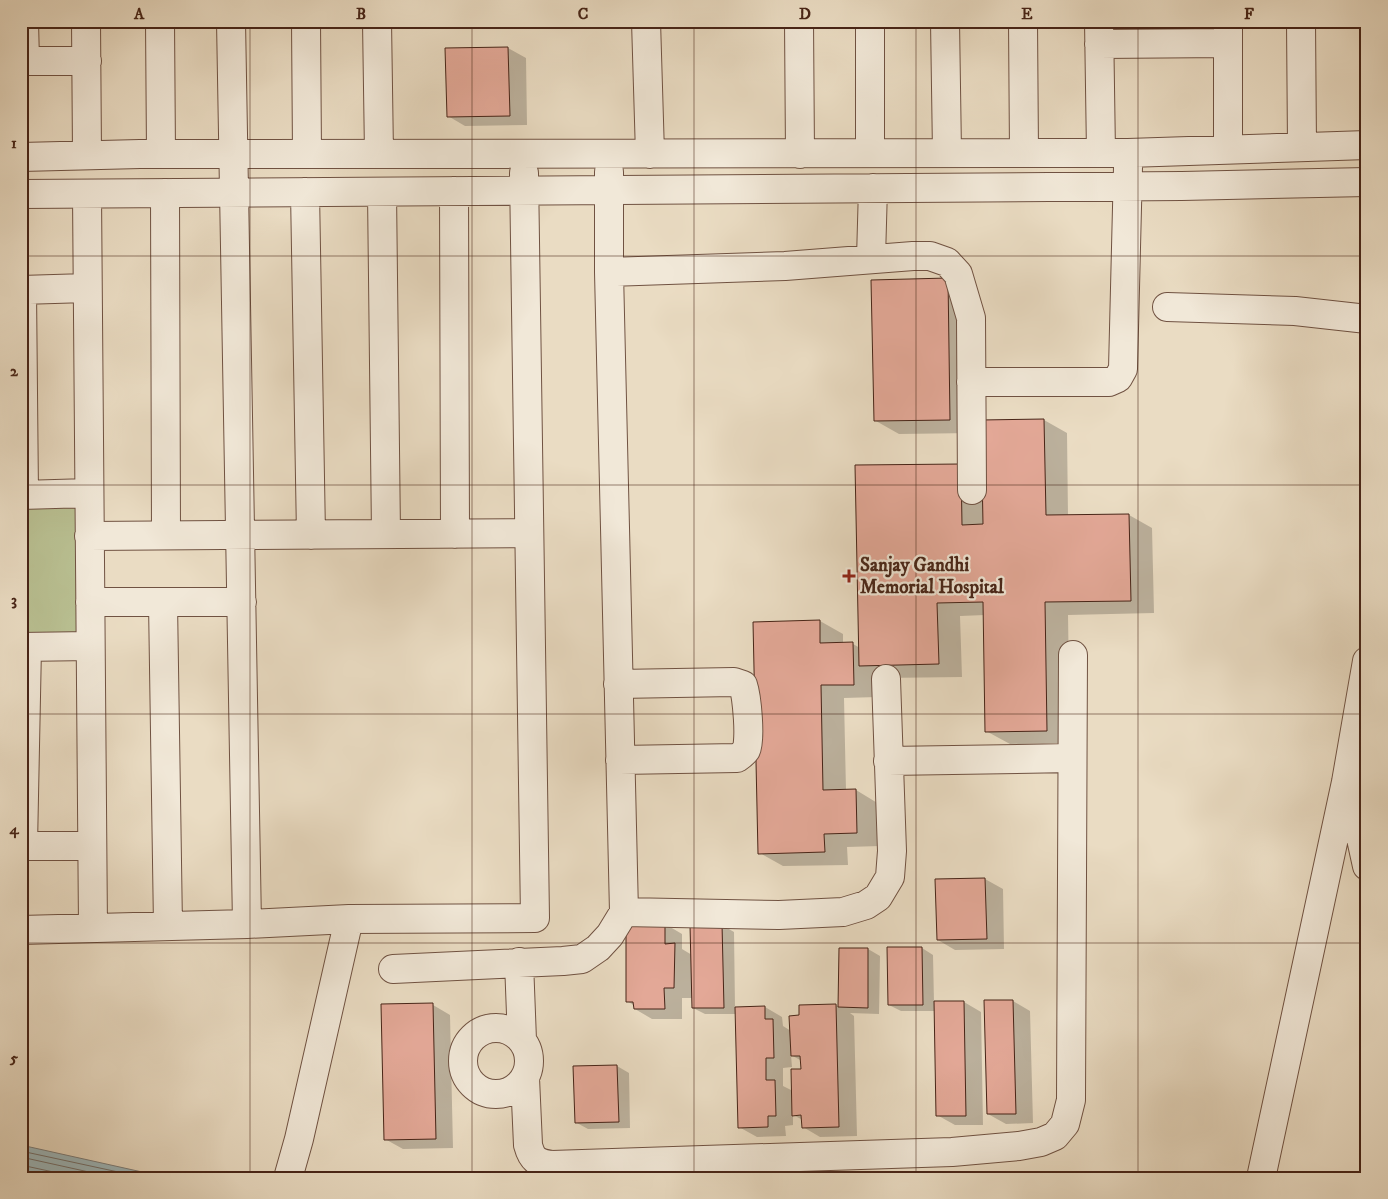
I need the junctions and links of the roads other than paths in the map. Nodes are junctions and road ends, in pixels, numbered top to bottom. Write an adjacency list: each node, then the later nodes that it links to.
1 (24, 21): 16 (street)
2 (86, 21): 17 (street)
3 (160, 21): 27 (street)
4 (231, 21): 28 (street)
5 (306, 21): 29 (street)
6 (378, 21): 30 (street)
7 (646, 21): 33 (street)
8 (799, 21): 35 (street)
9 (870, 21): 22 (street)
10 (945, 21): 23 (street)
11 (1023, 21): 24 (street)
12 (1301, 21): 19 (street)
13 (1099, 32): 14 (street); 25 (street)
14 (1163, 32): 15 (street)
15 (1228, 32): 20 (street)
16 (23, 61): 17 (street)
17 (87, 61): 36 (street)
18 (1367, 145): 19 (street)
19 (1302, 147): 20 (street)
20 (1228, 149): 26 (street)
21 (608, 153): 32 (street); 33 (street); 42 (street)
22 (870, 153): 23 (street); 35 (street)
23 (947, 153): 24 (street)
24 (1024, 153): 25 (street)
25 (1101, 153): 26 (street)
26 (1128, 153): 39 (street)
27 (161, 154): 28 (street); 36 (street)
28 (234, 154): 29 (street); 49 (street)
29 (307, 154): 30 (street)
30 (379, 154): 31 (street)
31 (482, 154): 32 (street); 44 (street)
32 (524, 154): 45 (street)
33 (650, 154): 34 (street)
34 (747, 154): 35 (street); 41 (street)
35 (800, 154)
36 (87, 155): 37 (street)
37 (21, 157)
38 (1367, 182): 39 (street)
39 (1127, 186): 40 (street); 58 (street)
40 (873, 188): 41 (street); 52 (street)
41 (749, 189): 42 (street)
42 (609, 190): 45 (street); 53 (street)
43 (454, 191): 44 (street); 47 (street); 65 (street)
44 (482, 191): 45 (street)
45 (524, 191): 62 (street)
46 (306, 192): 47 (street); 49 (street); 63 (street)
47 (382, 192): 64 (street)
48 (165, 193): 49 (street); 51 (street); 66 (street)
49 (235, 193): 67 (street)
50 (21, 194): 51 (street)
51 (87, 194): 54 (street)
52 (871, 258): 53 (street); 58 (street)
53 (609, 272): 77 (street)
54 (87, 288): 55 (street); 60 (street)
55 (21, 290): 61 (street)
56 (1168, 307): 57 (street)
57 (1367, 319)
58 (971, 382): 59 (street)
59 (972, 490)
60 (89, 493): 61 (street); 68 (street)
61 (22, 495)
62 (529, 533): 65 (street); 87 (street)
63 (311, 534): 64 (street); 67 (street)
64 (386, 534): 65 (street)
65 (455, 534)
66 (166, 535): 67 (street); 68 (street)
67 (240, 535): 71 (street)
68 (89, 536): 69 (street)
69 (90, 602): 70 (street); 72 (street)
70 (164, 602): 71 (street); 89 (street)
71 (242, 602): 88 (street)
72 (90, 646): 73 (street); 84 (street)
73 (24, 647): 83 (street)
74 (1073, 655): 78 (street)
75 (1367, 661): 81 (street)
76 (886, 679): 80 (street)
77 (618, 684): 79 (street); 79 (street)
78 (1072, 758): 80 (street); 95 (street)
79 (620, 760): 86 (street)
80 (888, 761): 86 (street)
81 (1346, 782): 82 (street); 97 (street)
82 (1364, 834): 85 (street)
83 (22, 846): 84 (street)
84 (92, 846): 90 (street)
85 (1367, 866)
86 (624, 912): 92 (street)
87 (349, 919): 88 (street); 96 (street)
88 (247, 924): 89 (street)
89 (168, 926): 90 (street)
90 (92, 928): 91 (street)
91 (21, 930)
92 (519, 962): 93 (street); 94 (street)
93 (393, 969)
94 (522, 1040): 95 (street); 95 (street)
95 (525, 1078)
96 (289, 1175)
97 (1261, 1178)

